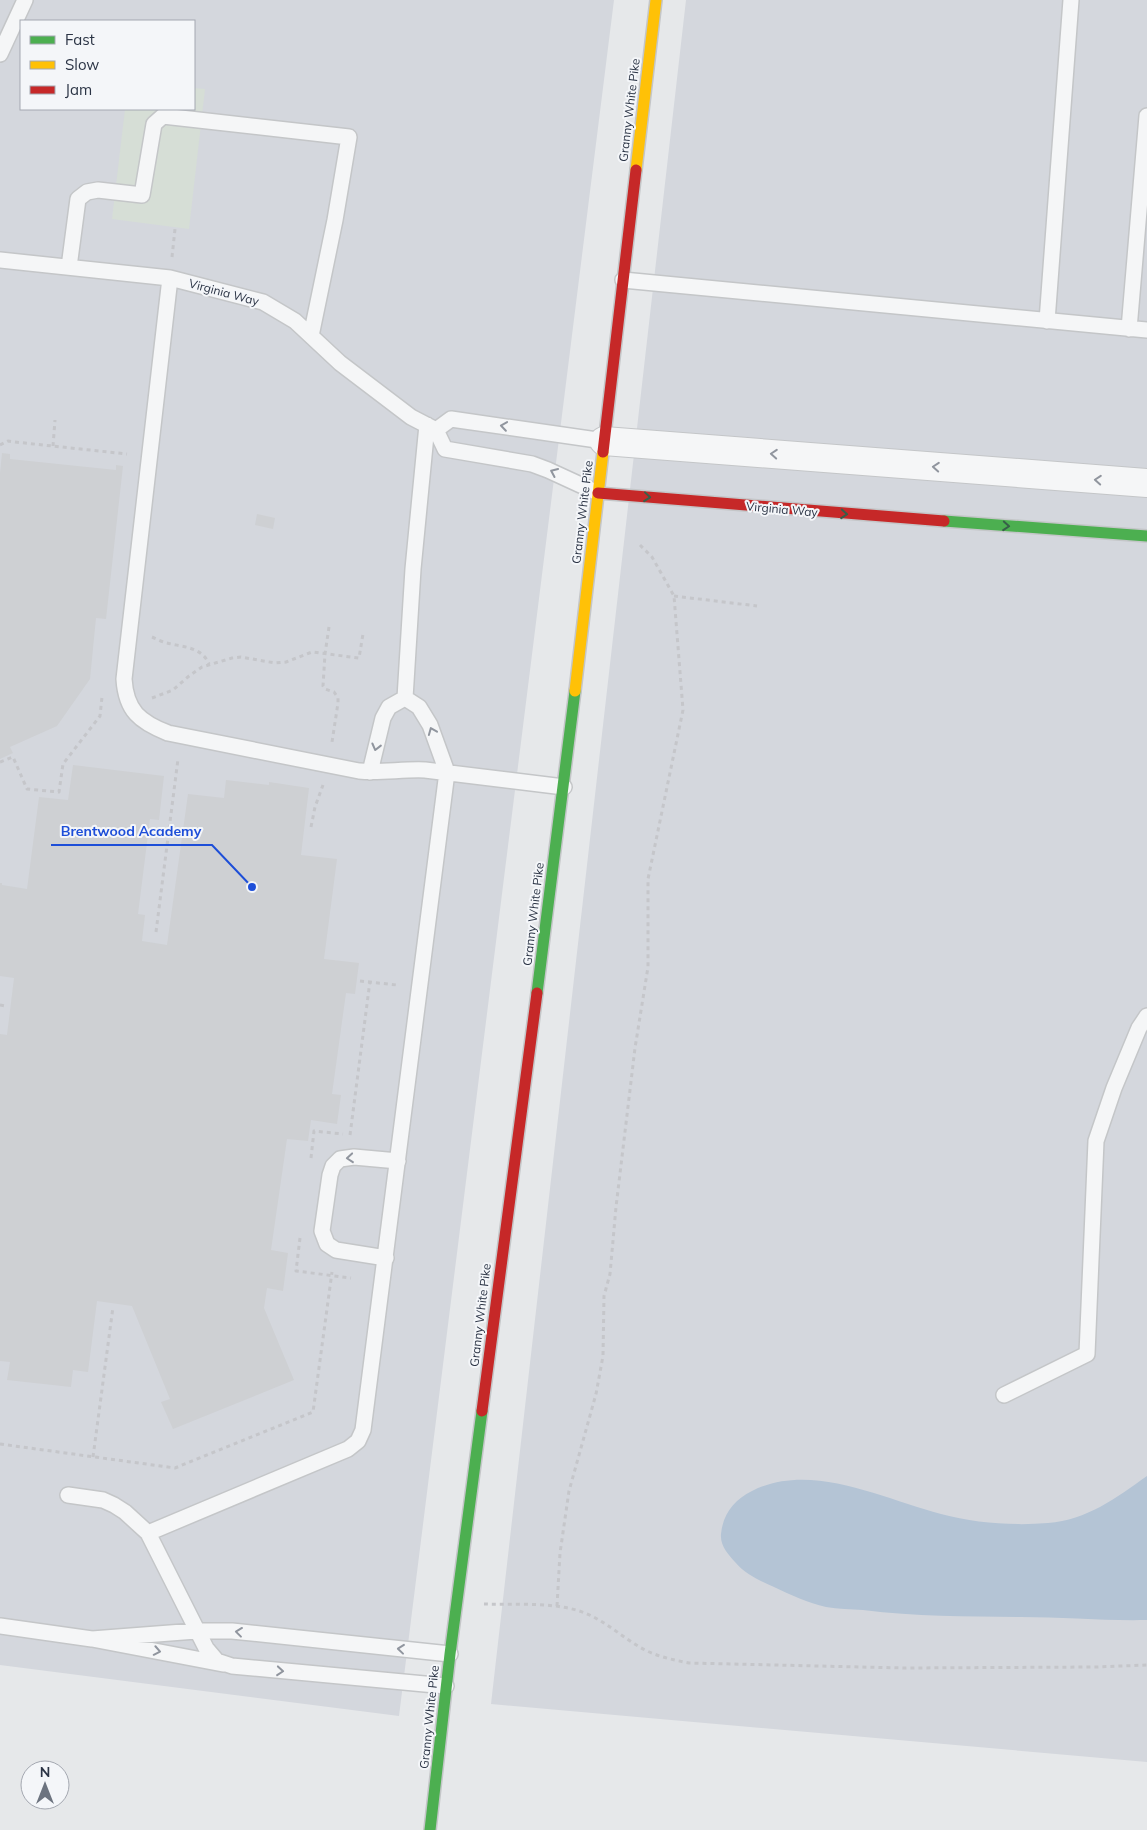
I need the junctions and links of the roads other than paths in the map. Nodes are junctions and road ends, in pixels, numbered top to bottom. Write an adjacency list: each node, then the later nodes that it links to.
1 (24, 0): 4 (lane)
2 (656, 0): 9 (main road, Granny White Pike)
3 (1071, 0): 10 (lane)
4 (0, 54)
5 (1147, 116): 11 (lane)
6 (0, 260): 7 (lane, Virginia Way)
7 (69, 267): 8 (lane, Virginia Way); 13 (lane)
8 (170, 278): 13 (lane, Virginia Way); 20 (lane)
9 (623, 280): 10 (lane); 15 (main road, Granny White Pike)
10 (1047, 321): 11 (lane)
11 (1129, 329): 12 (lane)
12 (1147, 330)
13 (311, 336): 14 (lane, Virginia Way)
14 (432, 428): 15 (lane, one-way to 14); 17 (lane, Virginia Way, one-way to 14); 19 (lane)
15 (604, 441): 16 (street, one-way to 15); 17 (main road, Granny White Pike)
16 (1147, 483)
17 (598, 493): 18 (main road, Virginia Way, one-way to 18); 22 (main road, Granny White Pike)
18 (1147, 536)
19 (405, 698): 20 (lane, one-way to 20); 21 (lane, one-way to 19)
20 (370, 772): 21 (lane)
21 (447, 772): 22 (lane); 24 (lane)
22 (564, 787): 32 (main road, Granny White Pike)
23 (1147, 1016): 26 (lane)
24 (398, 1161): 25 (lane); 25 (lane, one-way to 25)
25 (386, 1258): 28 (lane)
26 (1004, 1395)
27 (68, 1495): 28 (lane)
28 (148, 1533): 30 (lane)
29 (0, 1626): 31 (lane)
30 (196, 1631): 31 (lane); 32 (lane, one-way to 30); 33 (lane)
31 (92, 1639): 33 (lane, one-way to 33)
32 (450, 1654): 34 (main road, Granny White Pike)
33 (232, 1666): 34 (lane, one-way to 34)
34 (446, 1686): 35 (main road, Granny White Pike)
35 (430, 1830)

